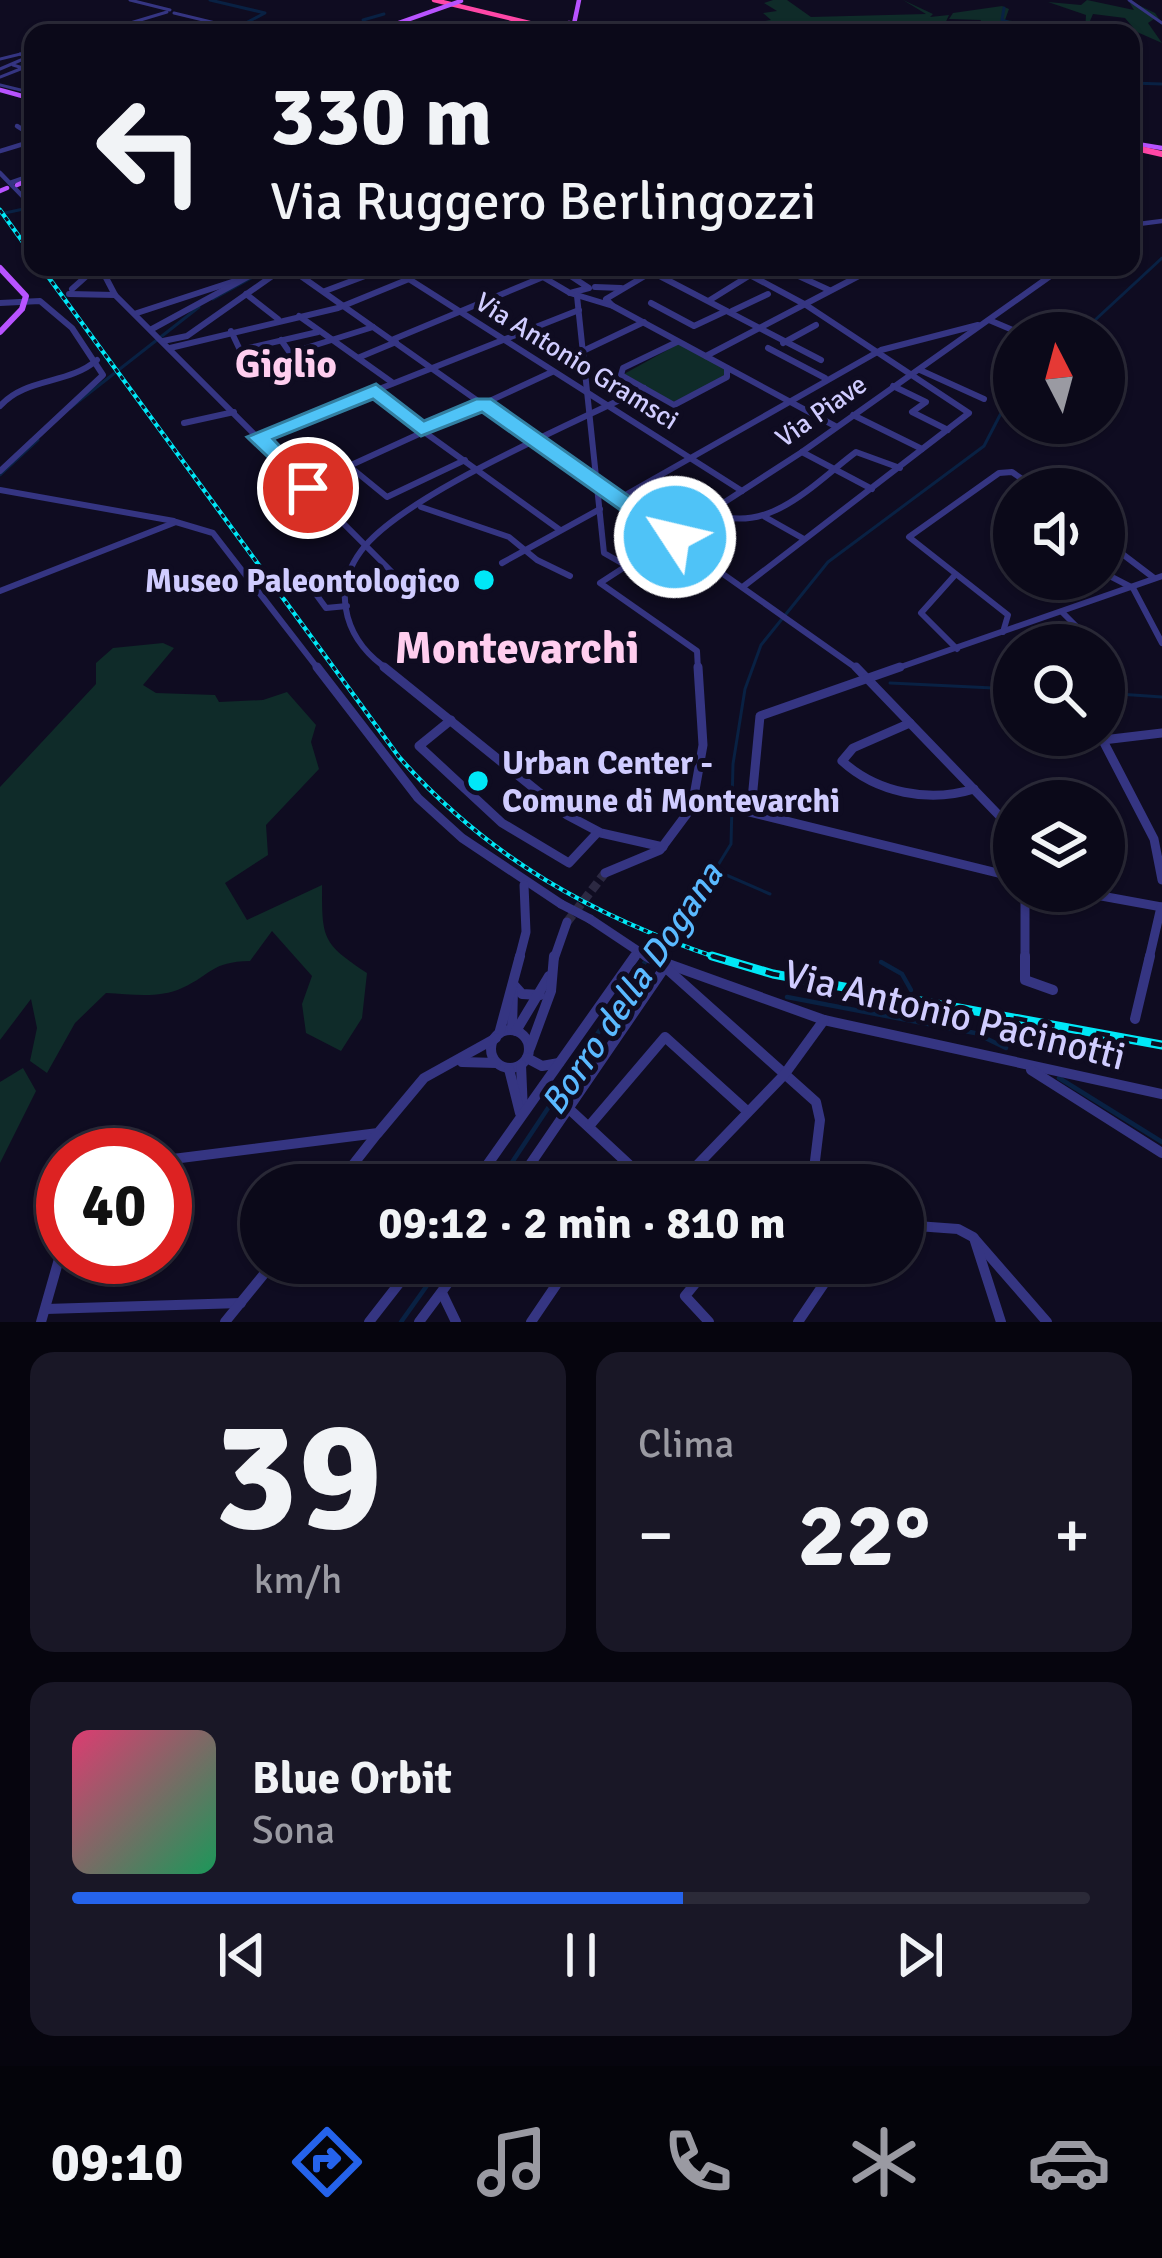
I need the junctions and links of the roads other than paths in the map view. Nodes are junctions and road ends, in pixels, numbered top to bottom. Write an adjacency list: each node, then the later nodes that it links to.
1 (130, 0): 5 (street)
2 (430, 0): 10 (highway); 11 (highway)
3 (1129, 0): 6 (street)
4 (464, 1): 9 (main road, bridge)
5 (171, 12): 7 (street); 8 (street)
6 (1162, 23)
7 (129, 24)
8 (222, 24)
9 (394, 24)
10 (525, 24)
11 (558, 24)
12 (0, 50): 13 (street)
13 (11, 54): 14 (street); 15 (street)
14 (22, 54)
15 (0, 59)
16 (24, 60): 17 (street)
17 (12, 64): 18 (street); 19 (street)
18 (0, 69)
19 (0, 84)
20 (17, 126): 21 (street)
21 (24, 131)
22 (0, 173): 23 (street)
23 (8, 187)
24 (0, 268): 55 (main road)
25 (84, 276): 50 (street)
26 (101, 276): 50 (street)
27 (249, 276): 71 (street)
28 (275, 276): 47 (street)
29 (301, 276): 46 (street)
30 (365, 276): 46 (street)
31 (405, 276): 42 (street, Via Antonio Gramsci)
32 (580, 276): 43 (street)
33 (644, 276): 44 (street)
34 (660, 276): 52 (street)
35 (748, 276): 52 (street)
36 (752, 276): 56 (street)
37 (798, 276): 45 (street)
38 (859, 276): 45 (street)
39 (1050, 276): 66 (street, Via Piave)
40 (543, 277): 48 (street); 59 (street)
41 (242, 279): 61 (street)
42 (410, 279): 57 (street); 59 (street, Via Antonio Gramsci)
43 (591, 285): 44 (street); 48 (street); 51 (street)
44 (622, 288): 51 (street)
45 (830, 291): 56 (street)
46 (323, 292): 57 (street)
47 (247, 294): 63 (street); 81 (street)
48 (574, 294): 51 (street); 58 (street)
49 (768, 294): 60 (street)
50 (116, 295): 61 (street)
51 (603, 300): 65 (street)
52 (709, 300): 60 (street)
53 (0, 303): 55 (street)
54 (651, 303): 60 (street)
55 (25, 304): 74 (main road); 86 (street)
56 (806, 305): 70 (street); 83 (street)
57 (343, 306): 62 (street); 69 (street)
58 (579, 310): 78 (street); 82 (street)
59 (460, 311): 75 (street); 78 (street, Via Antonio Gramsci)
60 (729, 311): 70 (street)
61 (137, 314): 71 (street)
62 (299, 316): 63 (street); 73 (street)
63 (279, 320): 64 (street)
64 (268, 322): 72 (street); 76 (street)
65 (644, 322): 79 (street); 82 (street)
66 (984, 322): 68 (street); 83 (street); 91 (street, Via Piave)
67 (816, 325): 80 (street)
68 (993, 325)
69 (375, 327): 75 (street); 77 (street)
70 (760, 328): 80 (street); 84 (street)
71 (152, 329): 81 (street)
72 (231, 331): 76 (street); 81 (street)
73 (319, 331): 76 (street); 77 (street)
74 (0, 332)
75 (395, 340): 85 (street); 88 (street)
76 (279, 341): 77 (street)
77 (332, 341): 85 (street)
78 (506, 341): 88 (street); 90 (street, Via Antonio Gramsci)
79 (678, 341): 84 (street); 97 (street)
80 (786, 341): 87 (street); 93 (street)
81 (165, 343): 105 (street)
82 (583, 351): 99 (street)
83 (877, 352): 91 (street); 93 (street)
84 (705, 357): 89 (street)
85 (358, 358): 95 (street)
86 (97, 360): 103 (street); 120 (street)
87 (821, 360)
88 (435, 367): 95 (street); 101 (street)
89 (727, 368): 97 (street); 102 (street)
90 (554, 371): 99 (street, Via Antonio Gramsci); 101 (street)
91 (915, 372): 92 (street); 94 (street); 96 (street, Via Piave)
92 (933, 376): 94 (street); 100 (street)
93 (826, 379): 102 (street)
94 (924, 382): 110 (street)
95 (394, 383): 98 (street)
96 (893, 386): 106 (street, Via Piave); 110 (street)
97 (644, 389): 104 (street)
98 (376, 391): 111 (street); 112 (street)
99 (587, 391): 104 (street, Via Antonio Gramsci); 107 (street)
100 (984, 399)
101 (483, 403): 111 (street); 113 (street)
102 (788, 403): 109 (street); 116 (street)
103 (0, 406)
104 (611, 406): 107 (street); 116 (street, Via Antonio Gramsci)
105 (234, 412): 108 (street); 112 (street)
106 (852, 415): 109 (street, Via Piave); 114 (street)
107 (591, 416): 113 (street); 123 (street)
108 (184, 423)
109 (835, 426): 115 (street, Via Piave)
110 (948, 430): 114 (street)
111 (424, 432): 117 (street); 117 (street)
112 (258, 437): 136 (street)
113 (542, 443): 121 (street); 123 (street)
114 (922, 449): 119 (street)
115 (802, 452): 118 (street); 126 (street, Via Piave)
116 (691, 459): 126 (street, Via Antonio Gramsci); 127 (street)
117 (464, 460): 121 (street)
118 (832, 468): 119 (street); 124 (street); 131 (street)
119 (900, 468): 124 (street)
120 (0, 471)
121 (484, 472): 128 (street); 133 (street)
122 (993, 477): 142 (street)
123 (596, 481): 127 (street); 129 (street)
124 (872, 489): 135 (street)
125 (0, 490): 132 (street)
126 (742, 491): 130 (street, Via Piave)
127 (620, 498): 134 (street)
128 (420, 507): 136 (street); 137 (street)
129 (599, 509): 133 (street); 140 (street)
130 (711, 513): 131 (street); 134 (street, Via Piave)
131 (765, 517): 135 (street)
132 (176, 522): 149 (street); 173 (street)
133 (560, 530): 137 (street)
134 (675, 537): 140 (street, Via Piave); 147 (street)
135 (803, 539): 147 (street)
136 (365, 545): 141 (street); 143 (street)
137 (526, 551): 139 (street); 144 (street)
138 (1125, 554): 145 (street)
139 (502, 563)
140 (627, 566): 165 (street, Via Piave)
141 (393, 573)
142 (955, 575): 152 (street); 157 (street)
143 (348, 576): 150 (street); 150 (street)
144 (570, 576)
145 (1159, 578): 148 (street)
146 (1125, 584): 148 (street)
147 (744, 586): 158 (street)
148 (1132, 588): 151 (street); 156 (street)
149 (0, 591)
150 (346, 606): 159 (street)
151 (1062, 612): 153 (street); 154 (street)
152 (1005, 624)
153 (1029, 624)
154 (1074, 624)
155 (993, 637): 157 (street)
156 (1162, 642)
157 (957, 649): 158 (street)
158 (868, 679): 160 (street); 167 (street)
159 (451, 720): 168 (street); 168 (street)
160 (910, 723): 164 (street); 164 (street)
161 (1162, 733): 162 (street)
162 (1125, 735)
163 (1112, 756): 169 (street)
164 (972, 786): 166 (street)
165 (692, 803): 167 (street); 170 (street)
166 (993, 808)
167 (746, 810): 171 (street)
168 (598, 832): 170 (street)
169 (1158, 839): 174 (street)
170 (663, 847): 172 (street)
171 (993, 872)
172 (605, 873)
173 (517, 878): 176 (street); 178 (street)
174 (1162, 880)
175 (1125, 900): 177 (street)
176 (558, 902): 178 (street); 181 (street, bridge)
177 (1162, 907): 188 (street)
178 (530, 910): 184 (street)
179 (1025, 912): 185 (street)
180 (567, 922): 183 (street)
181 (642, 953): 182 (street); 193 (street)
182 (661, 965): 187 (street, Via Antonio Pacinotti); 195 (street); 197 (street)
183 (552, 969): 186 (street); 190 (street)
184 (513, 984): 186 (street); 189 (street)
185 (1053, 990)
186 (540, 995): 189 (street)
187 (824, 1019): 194 (street, Via Antonio Pacinotti); 195 (street)
188 (1135, 1019)
189 (506, 1033): 190 (street); 191 (street); 192 (street)
190 (522, 1060): 192 (street); 193 (street); 199 (street)
191 (460, 1061): 192 (street); 201 (street)
192 (496, 1063)
193 (561, 1063): 199 (street)
194 (1024, 1066): 196 (street, Via Antonio Pacinotti); 202 (street)
195 (784, 1075): 198 (street); 209 (street)
196 (1162, 1094)
197 (568, 1107): 200 (street); 206 (street)
198 (747, 1111): 200 (street); 208 (street)
199 (521, 1119): 205 (street)
200 (590, 1125): 207 (street)
201 (378, 1133): 203 (street); 204 (street)
202 (1162, 1153)
203 (192, 1157)
204 (354, 1164)
205 (488, 1164)
206 (530, 1164)
207 (630, 1164)
208 (698, 1164)
209 (815, 1164)
210 (924, 1227): 211 (street)
211 (973, 1237): 229 (street); 230 (street)
212 (52, 1284): 221 (street)
213 (256, 1284): 220 (street)
214 (399, 1284): 223 (street)
215 (448, 1284): 219 (street)
216 (557, 1284): 226 (street)
217 (695, 1284): 227 (street)
218 (824, 1284): 228 (street)
219 (442, 1293): 224 (street); 225 (street)
220 (241, 1303): 221 (street); 222 (street)
221 (43, 1316)
222 (225, 1322)
223 (369, 1322)
224 (419, 1322)
225 (456, 1322)
226 (531, 1322)
227 (709, 1322)
228 (798, 1322)
229 (1001, 1322)
230 (1047, 1322)

